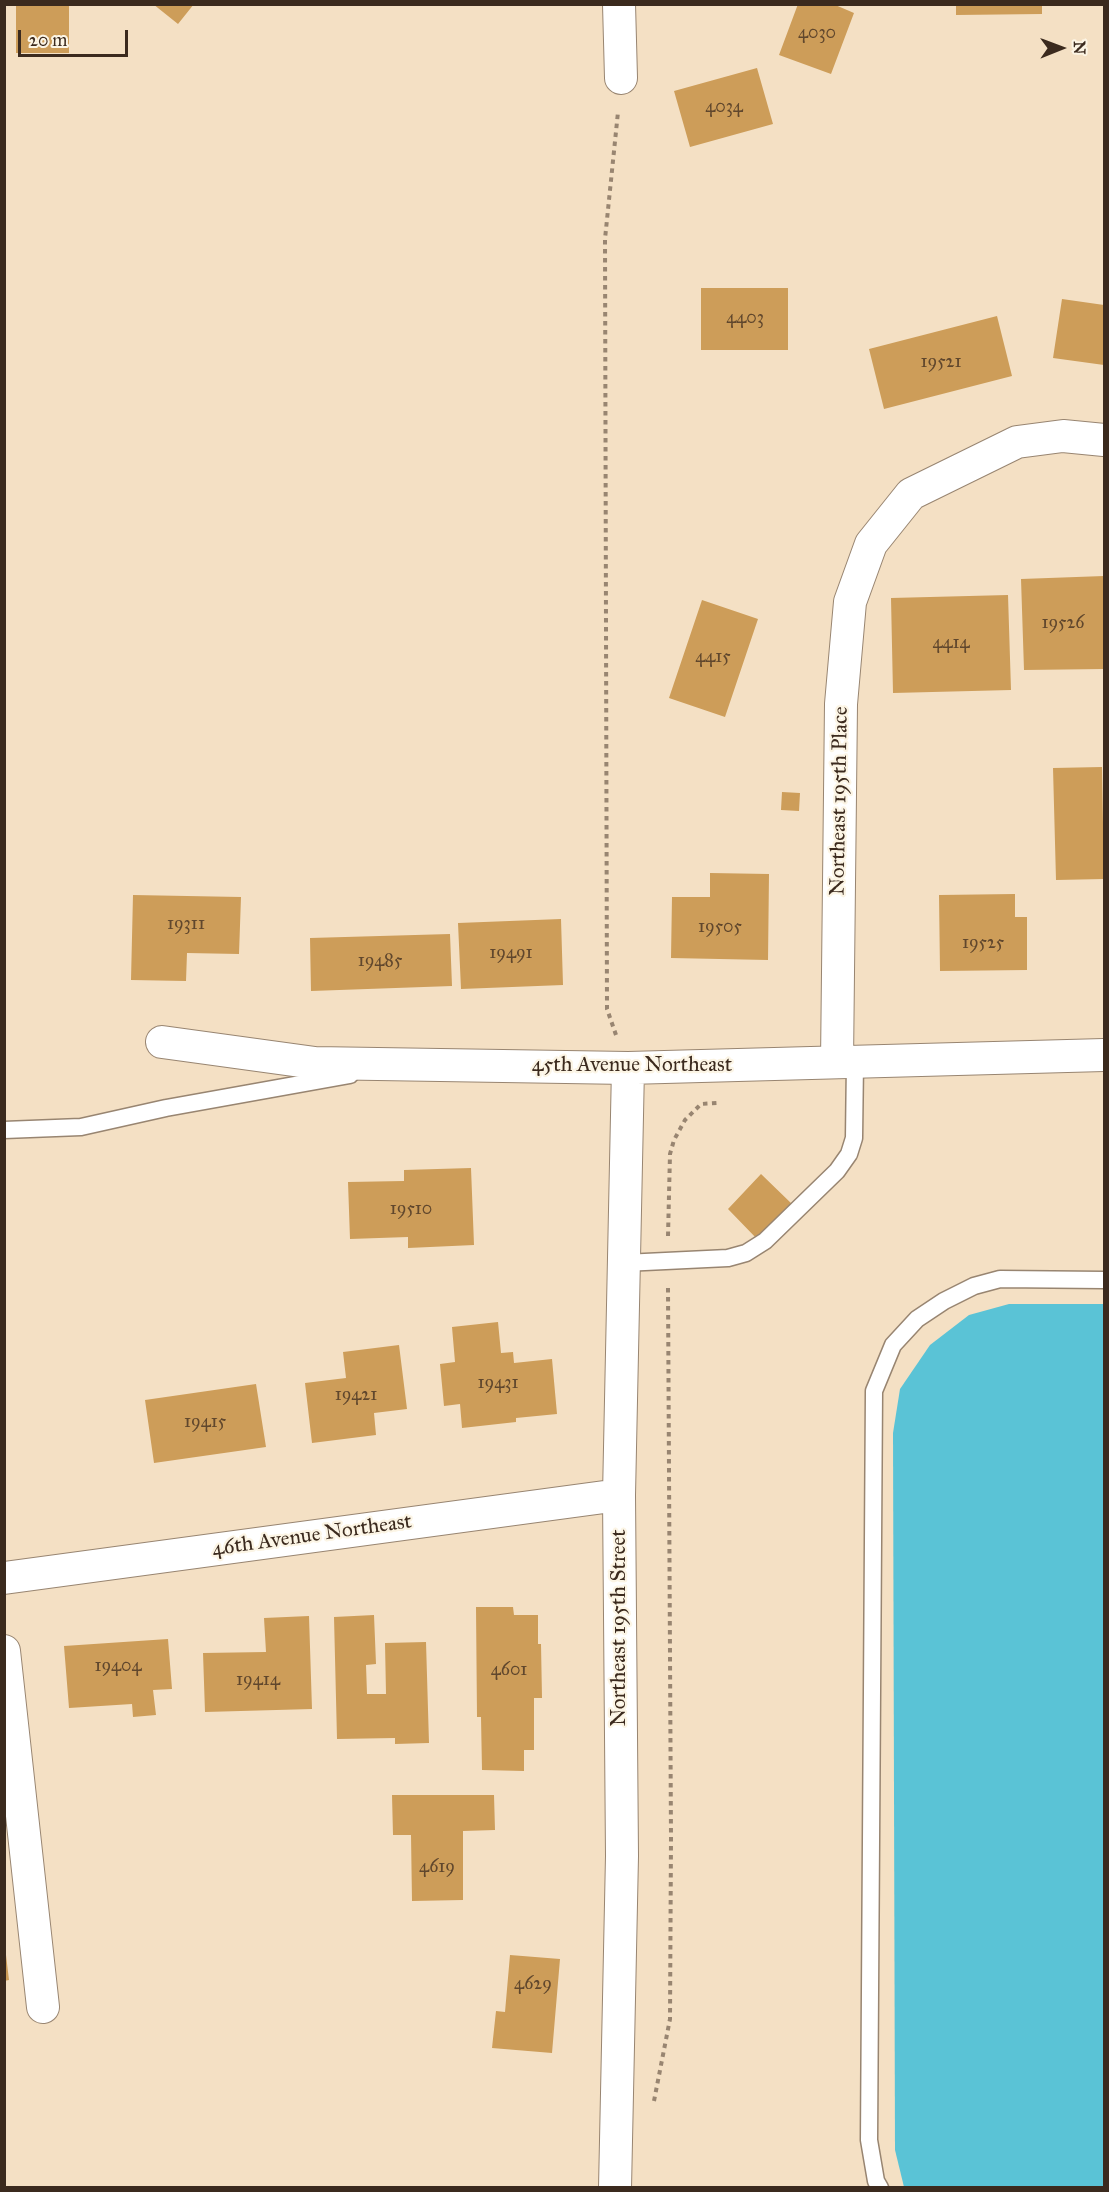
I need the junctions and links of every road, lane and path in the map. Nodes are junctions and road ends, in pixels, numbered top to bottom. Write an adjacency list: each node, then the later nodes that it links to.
1 (618, 4): 2 (street)
2 (621, 78): 8 (path)
3 (1104, 440): 6 (street, Northeast 195th Place)
4 (162, 1042): 7 (street, 45th Avenue Northeast)
5 (1104, 1055): 6 (street, 45th Avenue Northeast)
6 (846, 1062): 8 (street, 45th Avenue Northeast); 11 (lane)
7 (407, 1065): 8 (street, 45th Avenue Northeast); 10 (lane)
8 (628, 1068): 12 (street, Northeast 195th Street)
9 (725, 1102): 11 (path)
10 (4, 1130)
11 (668, 1261): 12 (lane); 18 (path)
12 (624, 1263): 14 (street, Northeast 195th Street)
13 (1104, 1280): 20 (lane)
14 (619, 1495): 15 (street, 46th Avenue Northeast); 19 (street, Northeast 195th Street)
15 (4, 1578)
16 (4, 1651): 17 (street)
17 (42, 2007)
18 (652, 2108)
19 (615, 2187)
20 (880, 2187)

